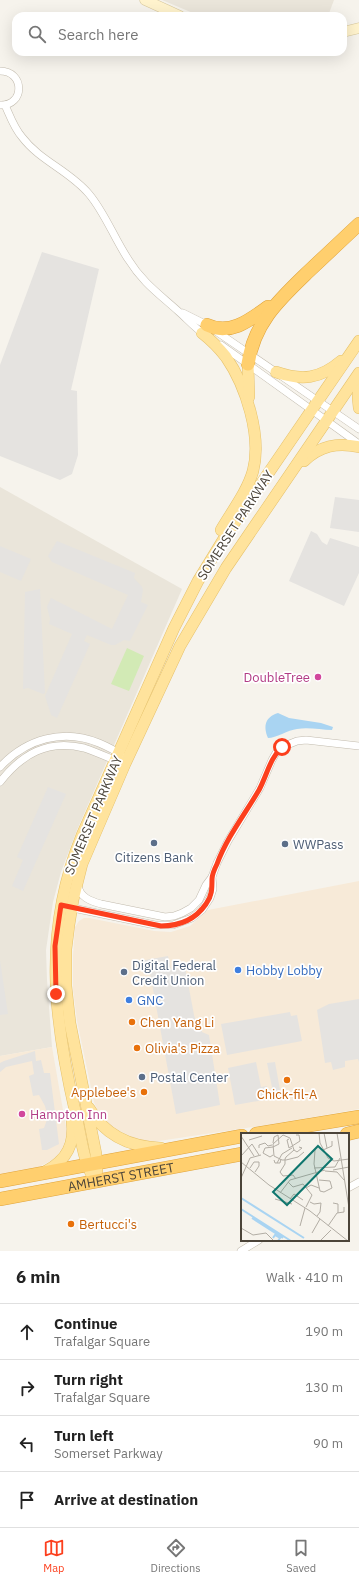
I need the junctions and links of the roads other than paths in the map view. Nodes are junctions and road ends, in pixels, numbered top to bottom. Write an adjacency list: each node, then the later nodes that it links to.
1 (146, 0): 2 (street)
2 (172, 12)
3 (359, 28): 4 (street)
4 (347, 31)
5 (0, 71): 6 (street)
6 (3, 105): 9 (street)
7 (359, 224): 8 (highway)
8 (296, 284): 9 (highway); 11 (highway)
9 (205, 329): 11 (street); 18 (main road)
10 (357, 343): 12 (main road); 15 (main road, SOMERSET PARKWAY)
11 (249, 359): 12 (street); 15 (street); 18 (main road)
12 (276, 372): 15 (street)
13 (359, 373): 17 (main road, SOMERSET PARKWAY)
14 (359, 382): 16 (main road)
15 (315, 405): 17 (street); 19 (street); 24 (main road, SOMERSET PARKWAY)
16 (359, 408)
17 (333, 411): 19 (main road, SOMERSET PARKWAY); 20 (street)
18 (251, 414): 24 (main road)
19 (327, 421): 21 (street); 23 (main road, SOMERSET PARKWAY)
20 (359, 429)
21 (359, 444)
22 (359, 447): 23 (main road)
23 (287, 479): 26 (main road, SOMERSET PARKWAY)
24 (198, 581): 26 (main road, SOMERSET PARKWAY)
25 (359, 746): 29 (street)
26 (120, 759): 27 (street); 28 (street); 30 (main road, SOMERSET PARKWAY); 31 (main road, SOMERSET PARKWAY)
27 (0, 766)
28 (0, 782)
29 (212, 877): 30 (street); 31 (street)
30 (77, 882): 31 (main road, SOMERSET PARKWAY)
31 (66, 906): 32 (main road, SOMERSET PARKWAY); 33 (main road, SOMERSET PARKWAY)
32 (84, 1095): 39 (main road); 41 (main road, SOMERSET PARKWAY)
33 (72, 1099): 41 (main road, SOMERSET PARKWAY); 42 (main road)
34 (359, 1117): 36 (highway)
35 (359, 1132): 37 (highway)
36 (262, 1133)
37 (349, 1134)
38 (241, 1136): 39 (highway, AMHERST STREET)
39 (178, 1148): 41 (highway, AMHERST STREET)
40 (241, 1154): 44 (highway, AMHERST STREET)
41 (92, 1163): 42 (highway, AMHERST STREET); 44 (main road, SOMERSET PARKWAY)
42 (44, 1172): 43 (highway, AMHERST STREET)
43 (0, 1181)
44 (96, 1182): 47 (highway, AMHERST STREET)
45 (359, 1182): 46 (street)
46 (349, 1187)
47 (0, 1199)
48 (257, 1241): 49 (street)
49 (241, 1251)

